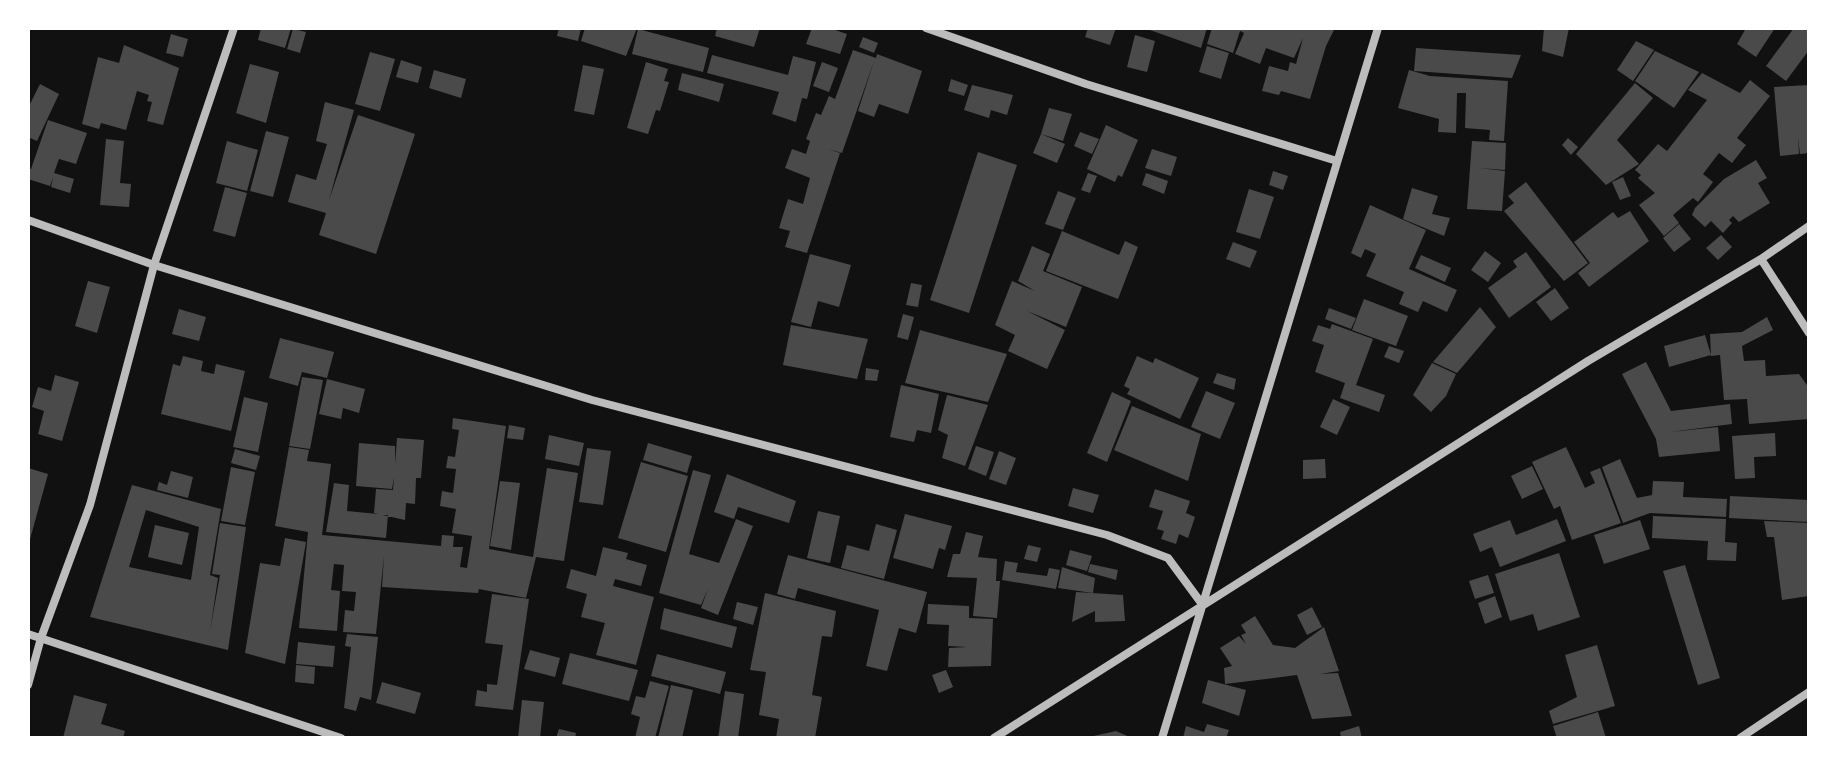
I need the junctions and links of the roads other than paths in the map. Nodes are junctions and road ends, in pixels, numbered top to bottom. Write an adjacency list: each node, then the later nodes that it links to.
1 (234, 28): 8 (street)
2 (926, 28): 4 (street)
3 (1378, 28): 4 (street)
4 (1337, 161): 10 (street)
5 (28, 220): 8 (street)
6 (1809, 226): 7 (street)
7 (1761, 259): 9 (street); 10 (street)
8 (154, 265): 10 (street); 12 (street)
9 (1809, 333)
10 (1202, 604): 16 (street); 17 (street)
11 (28, 634): 12 (street)
12 (41, 638): 13 (street); 15 (street)
13 (28, 685)
14 (1809, 692): 18 (street)
15 (341, 738)
16 (994, 738)
17 (1162, 738)
18 (1740, 738)

